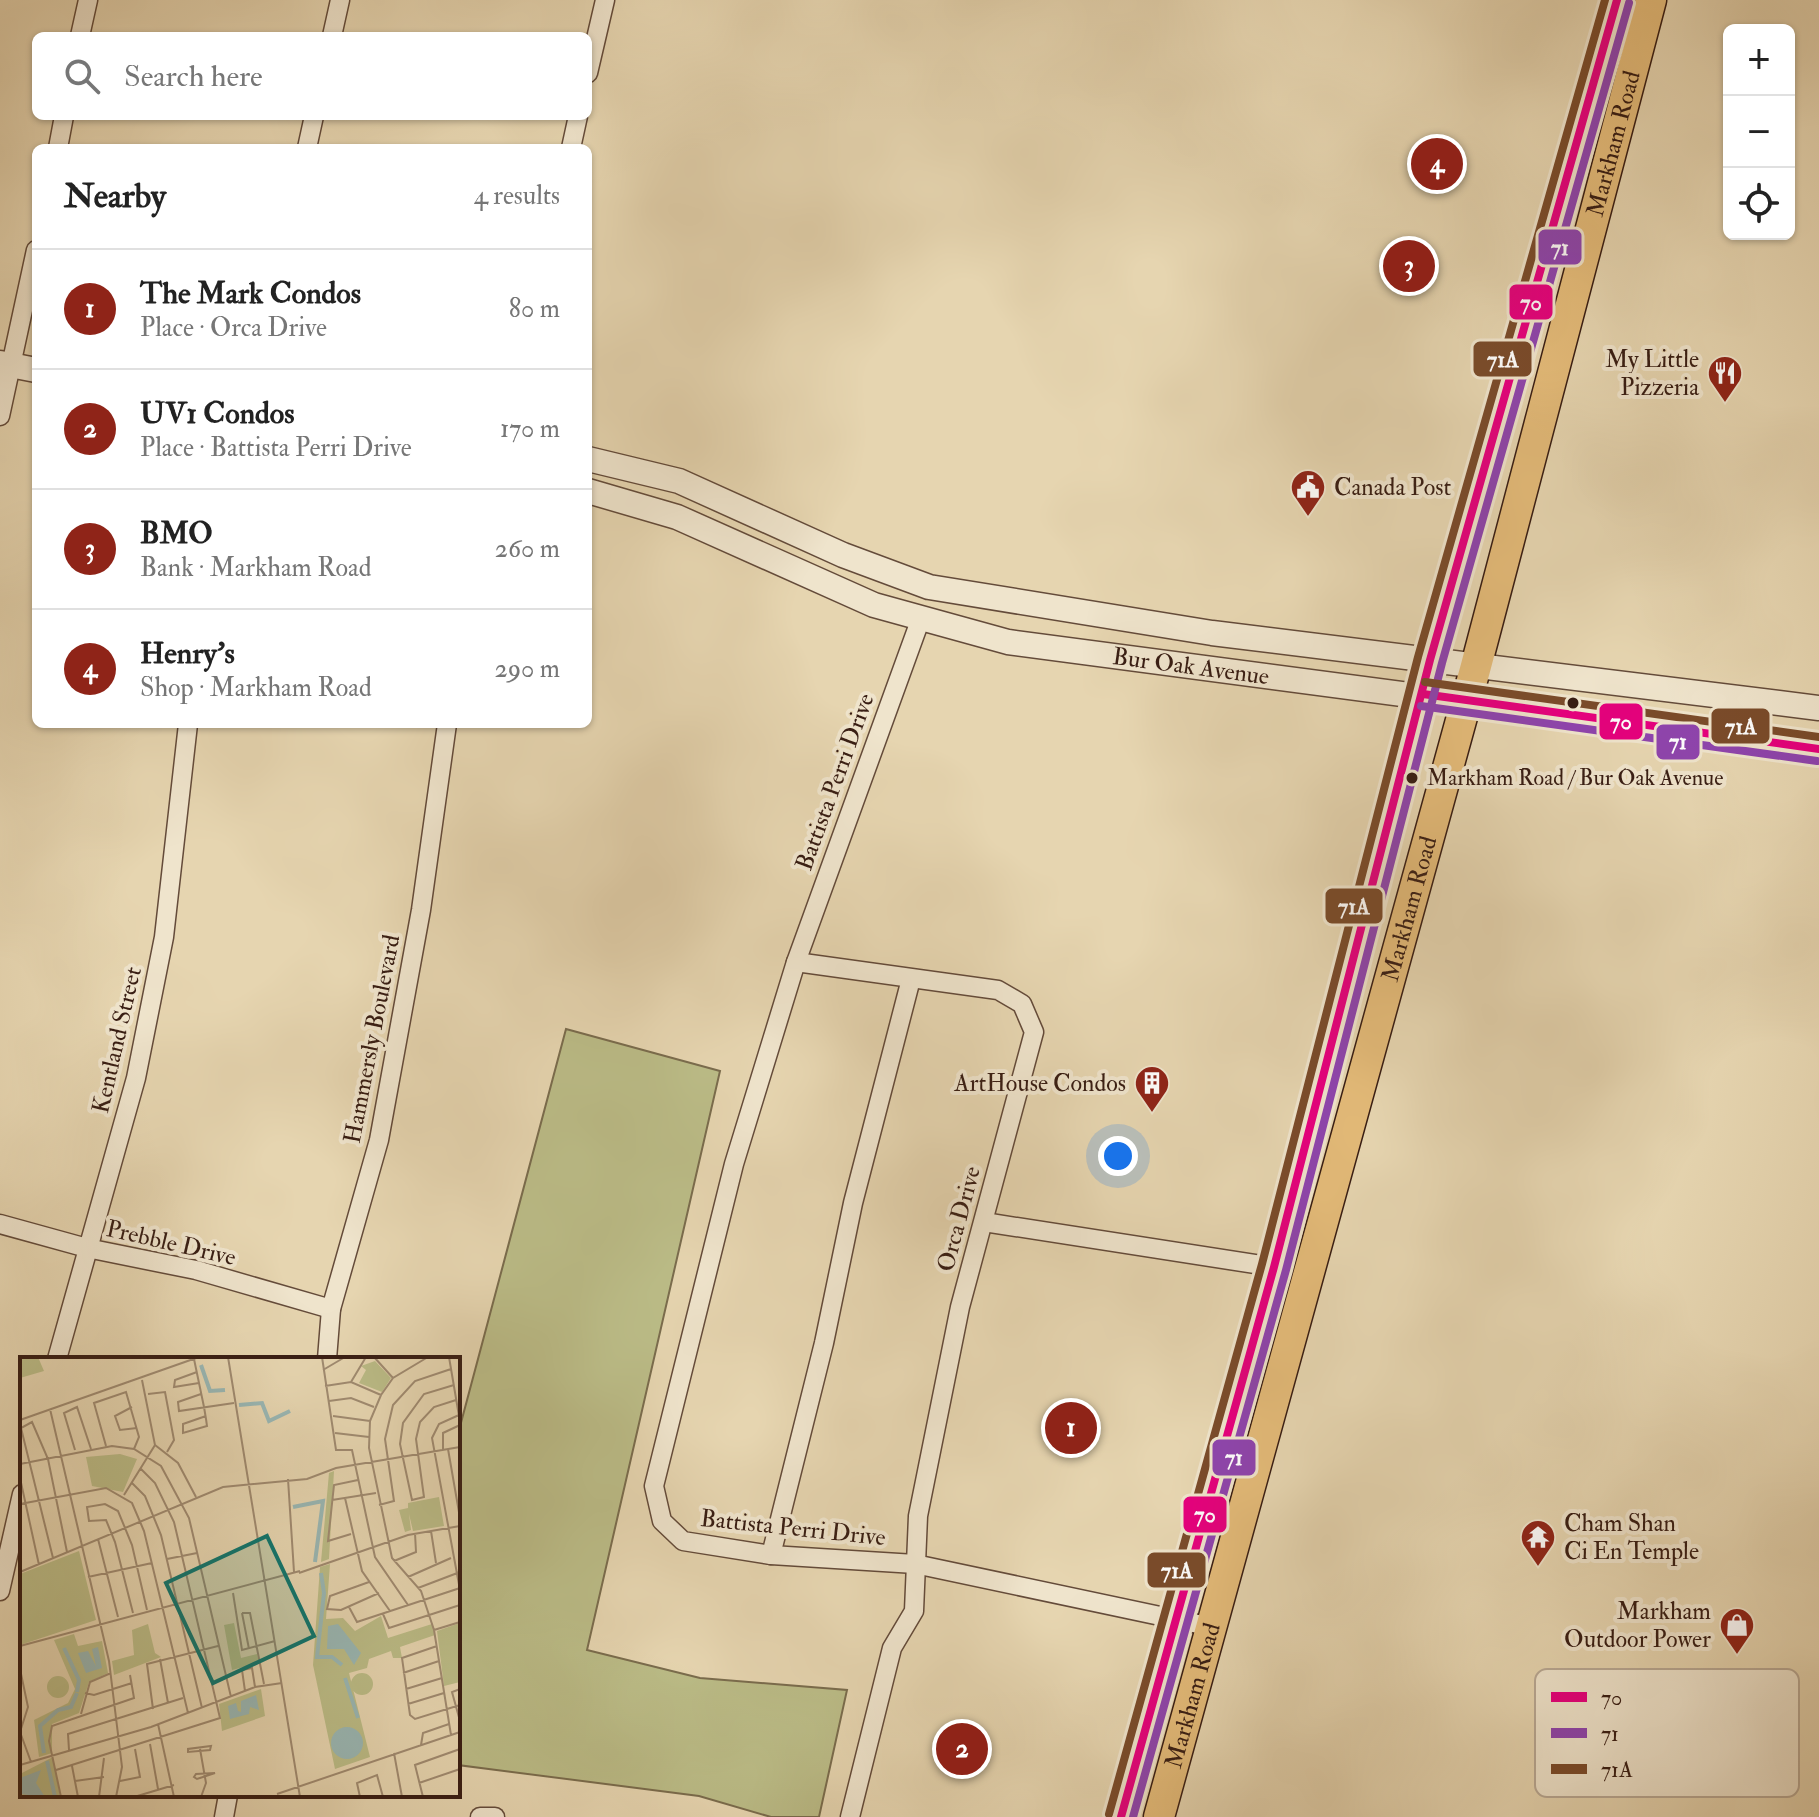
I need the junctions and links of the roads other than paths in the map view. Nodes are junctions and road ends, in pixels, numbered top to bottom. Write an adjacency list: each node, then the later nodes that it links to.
1 (88, 0): 6 (street)
2 (340, 0): 7 (street)
3 (605, 0): 8 (street)
4 (1617, 0): 22 (main road, Markham Road)
5 (1651, 0): 23 (main road, Markham Road)
6 (81, 32)
7 (333, 32)
8 (592, 56)
9 (63, 120): 12 (street)
10 (313, 120): 13 (street)
11 (577, 120): 14 (street)
12 (59, 144)
13 (308, 144)
14 (572, 144)
15 (32, 265): 16 (street)
16 (5, 364): 17 (street); 18 (street)
17 (32, 369)
18 (0, 416)
19 (592, 460): 22 (street, Bur Oak Avenue)
20 (592, 492): 21 (street, Bur Oak Avenue)
21 (921, 618): 24 (street, Bur Oak Avenue); 30 (street, Battista Perri Drive)
22 (1430, 660): 23 (street, Bur Oak Avenue); 24 (main road, Markham Road)
23 (1476, 666): 25 (main road, Markham Road); 26 (street, Bur Oak Avenue)
24 (1423, 694): 25 (street, Bur Oak Avenue); 35 (main road, Markham Road)
25 (1467, 700): 29 (street, Bur Oak Avenue); 44 (main road, Markham Road)
26 (1819, 708)
27 (188, 728): 34 (street, Kentland Street)
28 (446, 728): 36 (street, Hammersly Boulevard)
29 (1819, 749)
30 (796, 962): 31 (street); 40 (street, Battista Perri Drive)
31 (911, 979): 32 (street, Orca Drive); 40 (street)
32 (984, 1222): 35 (street); 41 (street, Orca Drive)
33 (0, 1224): 34 (street, Prebble Drive)
34 (87, 1248): 36 (street, Prebble Drive); 37 (street, Kentland Street)
35 (1274, 1267): 43 (main road, Markham Road)
36 (331, 1309): 38 (street, Hammersly Boulevard)
37 (58, 1357)
38 (327, 1357)
39 (20, 1503): 42 (street)
40 (771, 1555): 41 (street, Battista Perri Drive)
41 (915, 1564): 43 (street, Battista Perri Drive); 49 (street, Orca Drive)
42 (0, 1591)
43 (1179, 1618): 44 (street, Battista Perri Drive); 50 (main road, Markham Road)
44 (1212, 1627): 51 (main road, Markham Road)
45 (228, 1797): 46 (street)
46 (224, 1817)
47 (480, 1817): 48 (street)
48 (495, 1817)
49 (850, 1817)
50 (1121, 1817)
51 (1159, 1817)

